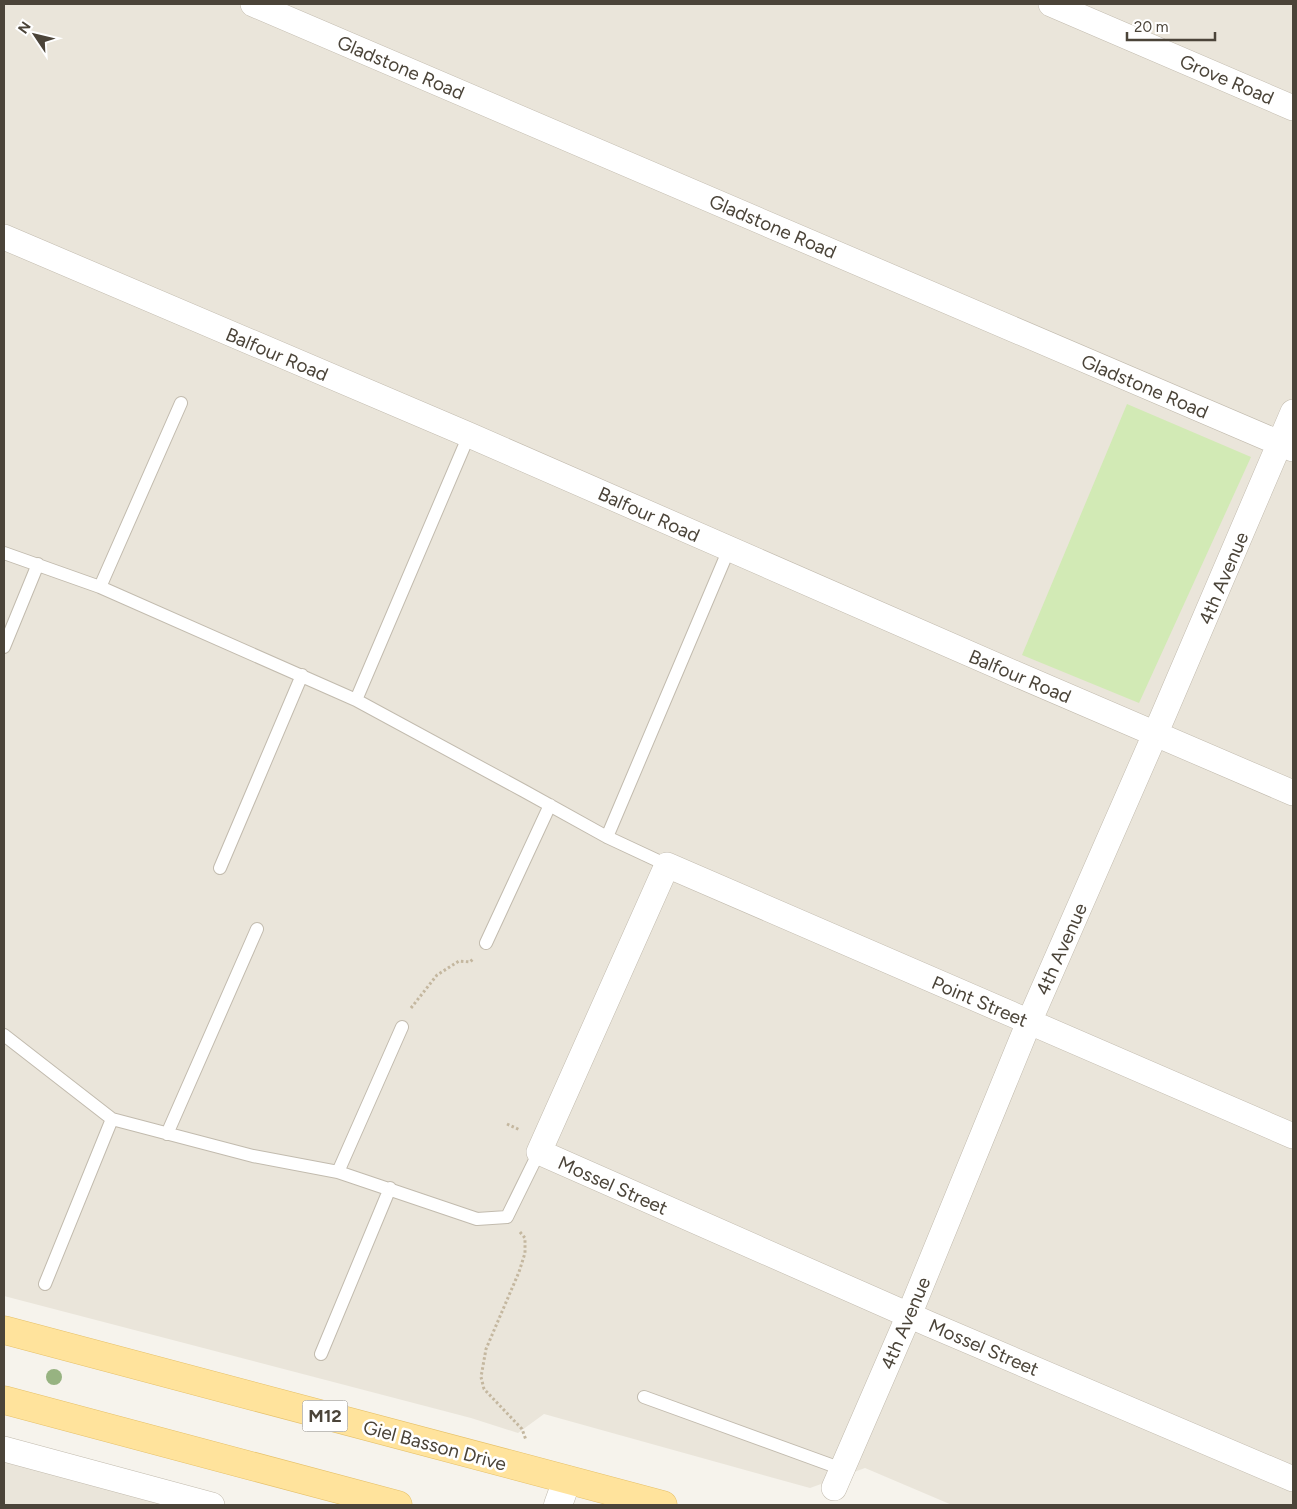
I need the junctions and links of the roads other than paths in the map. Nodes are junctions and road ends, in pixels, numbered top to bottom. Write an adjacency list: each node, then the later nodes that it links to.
1 (252, 4): 8 (street, Gladstone Road)
2 (1051, 4): 3 (street, Grove Road)
3 (1293, 108)
4 (4, 237): 7 (street, Balfour Road)
5 (181, 403): 12 (lane)
6 (1293, 412): 8 (street, 4th Avenue)
7 (470, 435): 9 (street, Balfour Road); 15 (lane)
8 (1286, 447): 16 (street, 4th Avenue)
9 (729, 549): 16 (street, Balfour Road); 19 (lane)
10 (4, 553): 11 (lane)
11 (38, 564): 12 (lane); 13 (lane)
12 (100, 587): 14 (lane)
13 (4, 646)
14 (302, 675): 15 (lane); 21 (lane)
15 (356, 700): 18 (lane)
16 (1156, 734): 17 (street, Balfour Road); 24 (street, 4th Avenue)
17 (1293, 793)
18 (550, 806): 19 (lane); 23 (lane)
19 (606, 837): 20 (lane)
20 (667, 866): 24 (street, Point Street); 30 (street)
21 (220, 868)
22 (257, 929): 28 (lane)
23 (486, 943)
24 (1029, 1022): 29 (street, Point Street); 34 (street, 4th Avenue)
25 (402, 1027): 31 (lane)
26 (4, 1035): 27 (lane)
27 (112, 1119): 28 (lane); 33 (lane)
28 (167, 1134): 31 (lane)
29 (1293, 1136)
30 (539, 1152): 32 (lane); 34 (street, Mossel Street)
31 (338, 1172): 32 (lane)
32 (390, 1188): 36 (lane)
33 (44, 1284)
34 (909, 1315): 40 (street, 4th Avenue); 41 (street, Mossel Street)
35 (4, 1330): 42 (main road, Giel Basson Drive / M12)
36 (321, 1354)
37 (644, 1397): 40 (lane)
38 (4, 1400): 45 (main road)
39 (4, 1449): 44 (street)
40 (838, 1478)
41 (1293, 1479)
42 (566, 1480): 43 (main road, Giel Basson Drive / M12); 46 (street)
43 (599, 1497): 47 (main road, Giel Basson Drive / M12)
44 (212, 1505)
45 (398, 1505)
46 (558, 1505)
47 (663, 1505)

